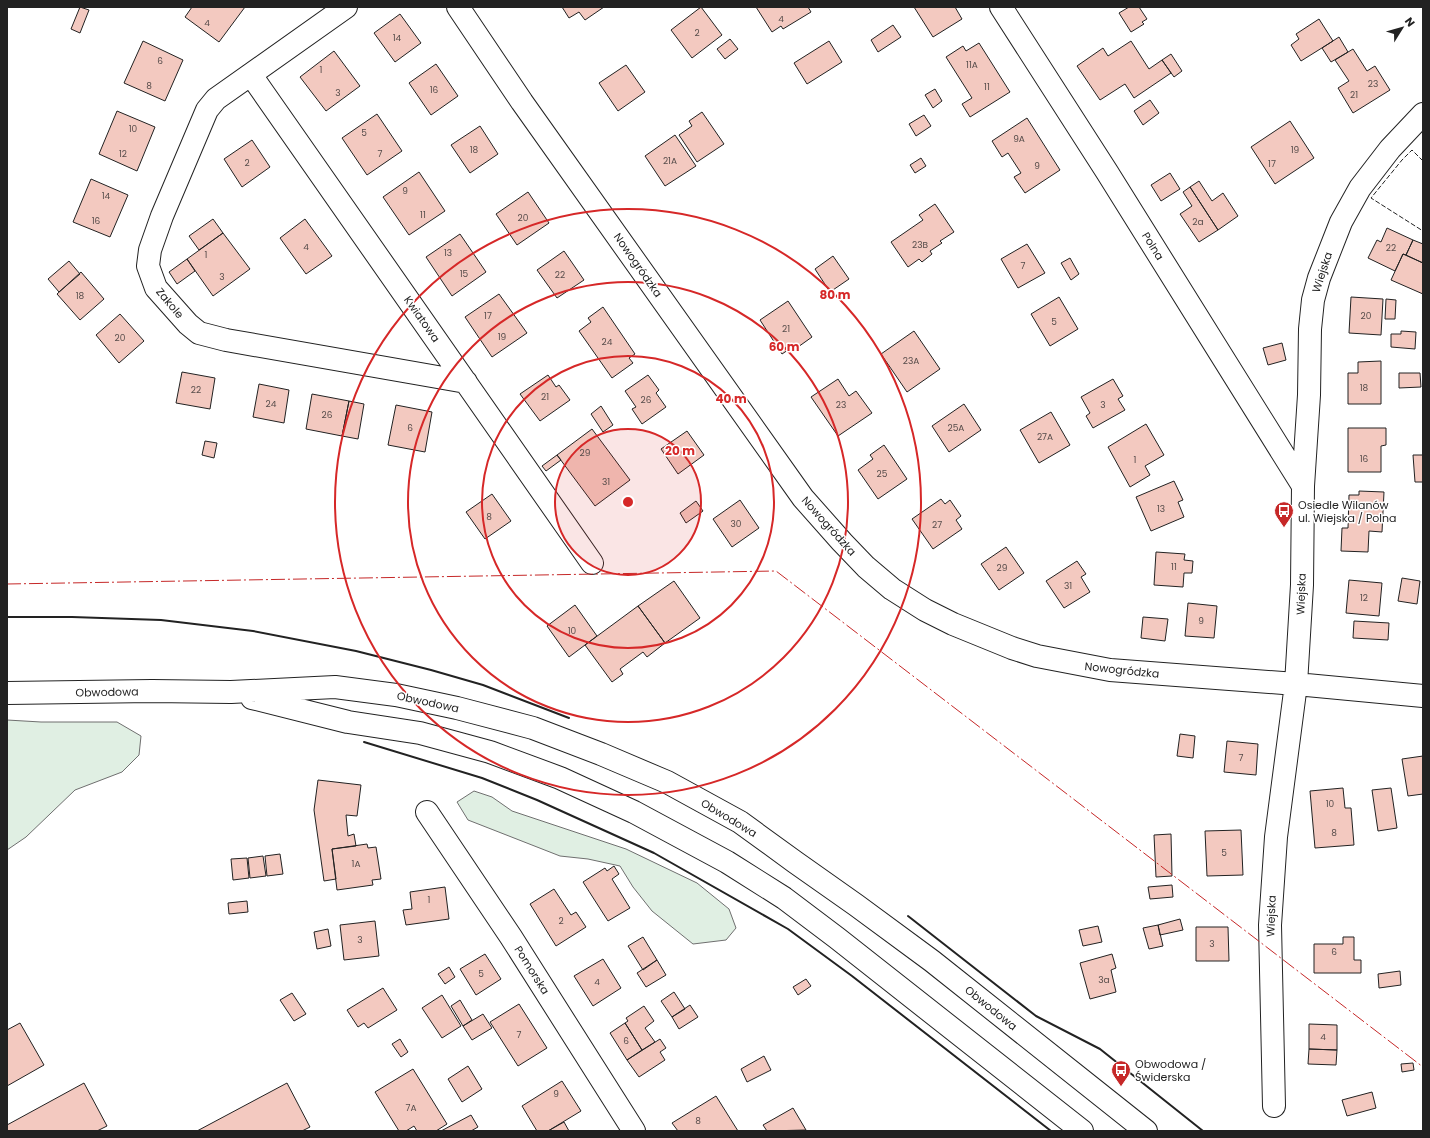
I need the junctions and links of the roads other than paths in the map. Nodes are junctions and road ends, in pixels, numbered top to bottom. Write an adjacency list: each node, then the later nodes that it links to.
1 (346, 7): 4 (street, Zakole)
2 (458, 7): 9 (street, Nowogródzka)
3 (1001, 7): 7 (street, Polna)
4 (251, 75): 6 (street, Kwiatowa); 6 (street, Zakole)
5 (1423, 114): 7 (street, Wiejska)
6 (466, 382): 8 (street, Kwiatowa)
7 (1303, 486): 9 (street, Wiejska)
8 (592, 562)
9 (1296, 684): 12 (street, Nowogródzka); 14 (street, Wiejska)
10 (232, 692): 11 (street, Obwodowa); 16 (street, Obwodowa); 17 (street, Obwodowa)
11 (7, 693)
12 (1423, 696)
13 (427, 812): 15 (street, Pomorska)
14 (1274, 1106)
15 (634, 1131)
16 (1082, 1131)
17 (1146, 1131)

